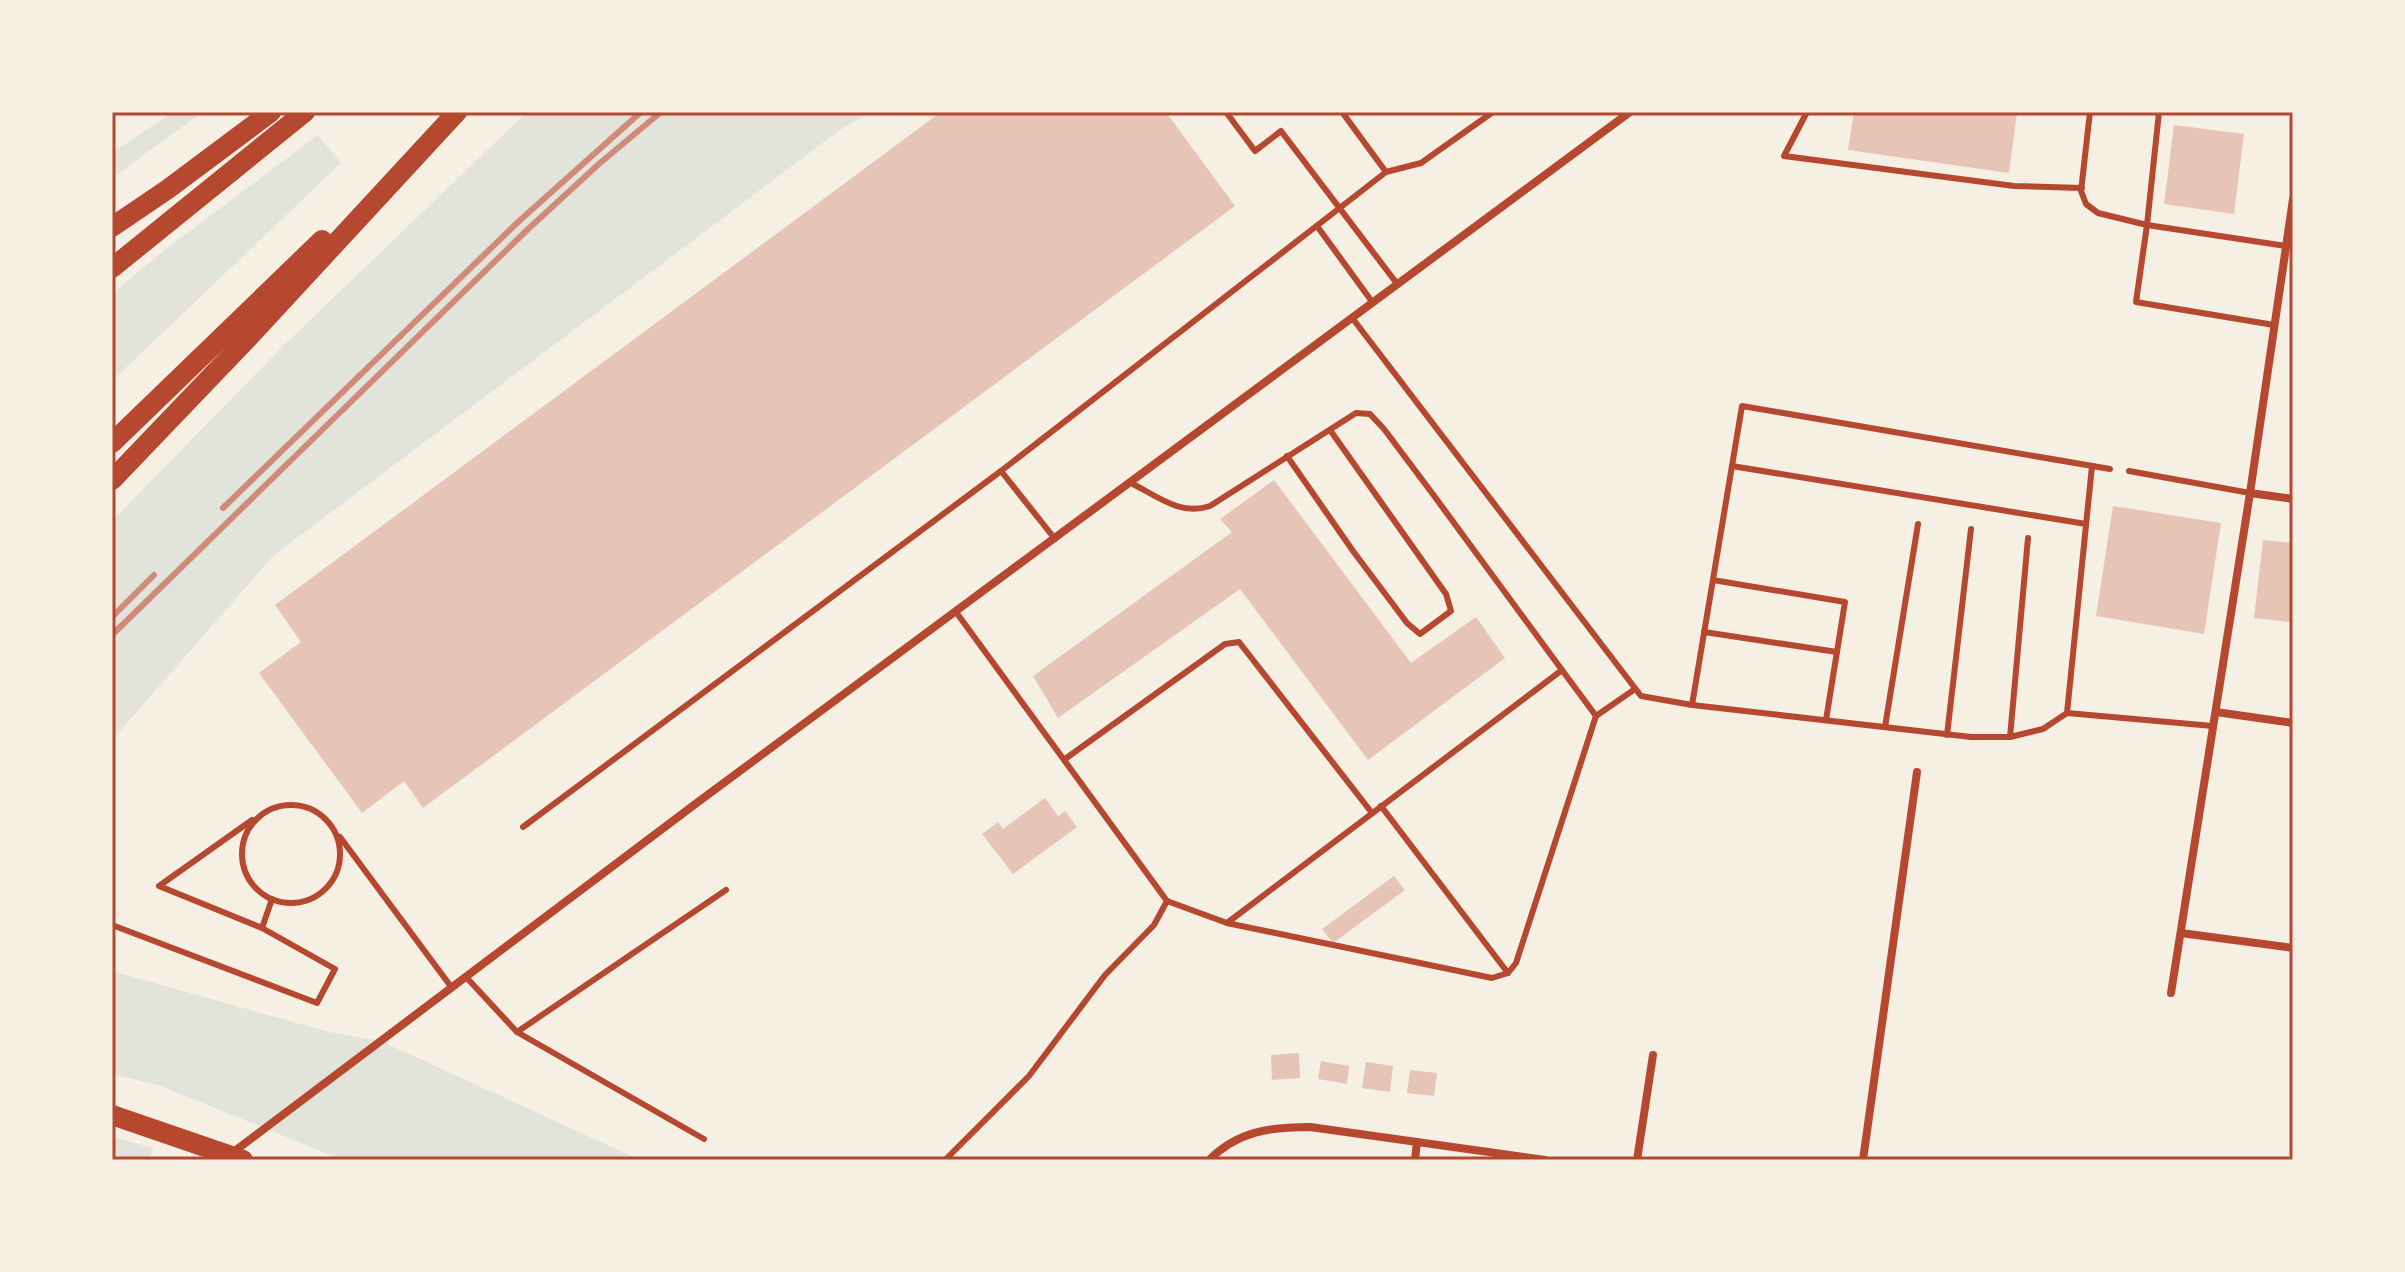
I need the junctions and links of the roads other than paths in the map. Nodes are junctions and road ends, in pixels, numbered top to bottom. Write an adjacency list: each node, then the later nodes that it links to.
1 (271, 112): 17 (highway)
2 (305, 112): 19 (highway)
3 (457, 112): 27 (highway); 34 (highway)
4 (1226, 112): 14 (lane)
5 (1342, 112): 11 (lane)
6 (1493, 112): 11 (lane)
7 (1630, 112): 22 (street)
8 (1807, 112): 12 (lane)
9 (2090, 112): 12 (lane)
10 (2159, 112): 15 (lane)
11 (1386, 172): 14 (lane)
12 (2082, 188): 15 (lane)
13 (2293, 199): 18 (street)
14 (1340, 208): 16 (lane); 22 (lane)
15 (2147, 225): 18 (lane); 25 (lane)
16 (1317, 226): 23 (lane); 32 (lane)
17 (112, 227)
18 (2286, 246): 20 (street)
19 (112, 268)
20 (2282, 273): 21 (street); 25 (street)
21 (2293, 274)
22 (1398, 285): 23 (street)
23 (1373, 303): 24 (street)
24 (1353, 319): 35 (street); 48 (lane)
25 (2274, 325): 36 (street)
26 (1330, 430): 28 (lane); 28 (lane); 47 (lane)
27 (112, 443)
28 (1287, 456): 35 (lane)
29 (1732, 466): 30 (lane); 39 (lane); 43 (lane)
30 (2092, 466): 31 (lane); 39 (lane)
31 (2110, 469)
32 (1001, 471): 42 (lane); 64 (lane)
33 (2129, 471): 36 (lane)
34 (112, 480)
35 (1131, 483): 42 (street)
36 (2250, 493): 37 (street); 50 (street)
37 (2293, 499)
38 (1918, 524): 56 (lane)
39 (2086, 524): 51 (lane)
40 (1971, 529): 57 (lane)
41 (2028, 538): 58 (lane)
42 (1055, 539): 44 (street)
43 (1713, 580): 45 (lane); 46 (lane)
44 (956, 612): 59 (lane); 75 (street)
45 (1704, 632): 46 (lane); 49 (lane)
46 (1837, 652): 53 (lane)
47 (1562, 670): 52 (lane); 61 (lane)
48 (1635, 689): 49 (lane); 52 (lane)
49 (1692, 705): 53 (lane)
50 (2216, 712): 54 (street); 55 (street)
51 (2067, 713): 55 (lane); 58 (lane)
52 (1596, 716): 74 (lane)
53 (1826, 720): 56 (lane)
54 (2293, 723)
55 (2213, 726): 72 (street)
56 (1885, 727): 57 (lane)
57 (1947, 735): 58 (lane)
58 (2010, 737)
59 (1065, 759): 63 (lane); 68 (lane)
60 (1917, 772): 90 (street)
61 (1381, 806): 63 (lane); 74 (lane)
62 (265, 811): 65 (lane); 67 (lane); 71 (lane)
63 (1372, 813): 69 (lane)
64 (523, 827)
65 (333, 828): 67 (lane); 76 (lane)
66 (726, 890): 78 (lane)
67 (272, 899): 71 (lane)
68 (1167, 901): 69 (lane); 85 (lane)
69 (1227, 923): 74 (lane)
70 (112, 925): 71 (lane)
71 (262, 928)
72 (2181, 933): 73 (street); 77 (street)
73 (2293, 948)
74 (1508, 973)
75 (466, 977): 76 (street); 78 (lane)
76 (452, 988): 83 (street)
77 (2171, 993)
78 (517, 1032): 81 (lane)
79 (1653, 1055): 89 (street)
80 (120, 1117): 84 (highway)
81 (704, 1139)
82 (1417, 1142): 86 (street); 87 (street); 88 (street)
83 (223, 1160)
84 (243, 1160)
85 (945, 1160)
86 (1209, 1160)
87 (1415, 1160)
88 (1545, 1160)
89 (1637, 1160)
90 (1863, 1160)

